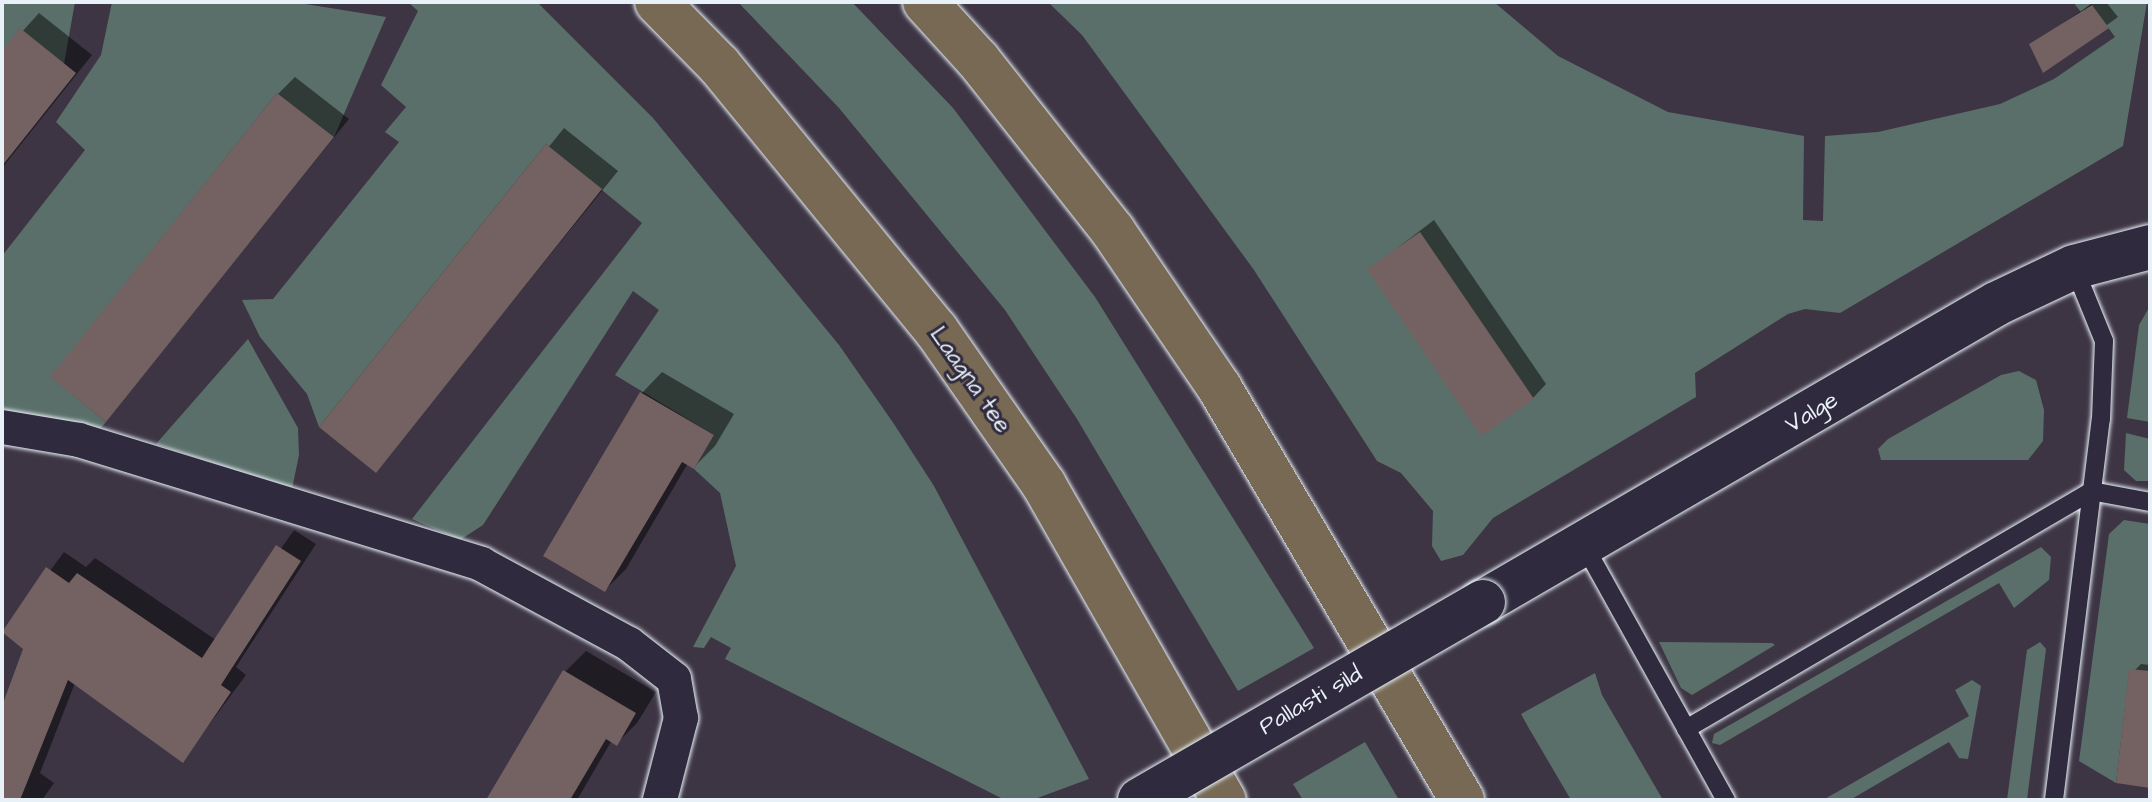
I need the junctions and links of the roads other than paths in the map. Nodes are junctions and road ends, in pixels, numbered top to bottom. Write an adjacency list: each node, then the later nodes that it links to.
1 (657, 2): 13 (main road, Laagna tee)
2 (925, 2): 14 (main road)
3 (2150, 247): 4 (street, Valge)
4 (2074, 267): 6 (lane); 8 (street, Valge)
5 (2, 427): 11 (street)
6 (2091, 491): 7 (lane); 10 (lane); 16 (lane)
7 (2150, 502)
8 (1584, 545): 9 (street, Valge); 10 (lane)
9 (1483, 602): 12 (street, Pallasti sild, bridge)
10 (1686, 729): 15 (lane)
11 (660, 800)
12 (1140, 800)
13 (1224, 800)
14 (1462, 800)
15 (1726, 800)
16 (2054, 800)

